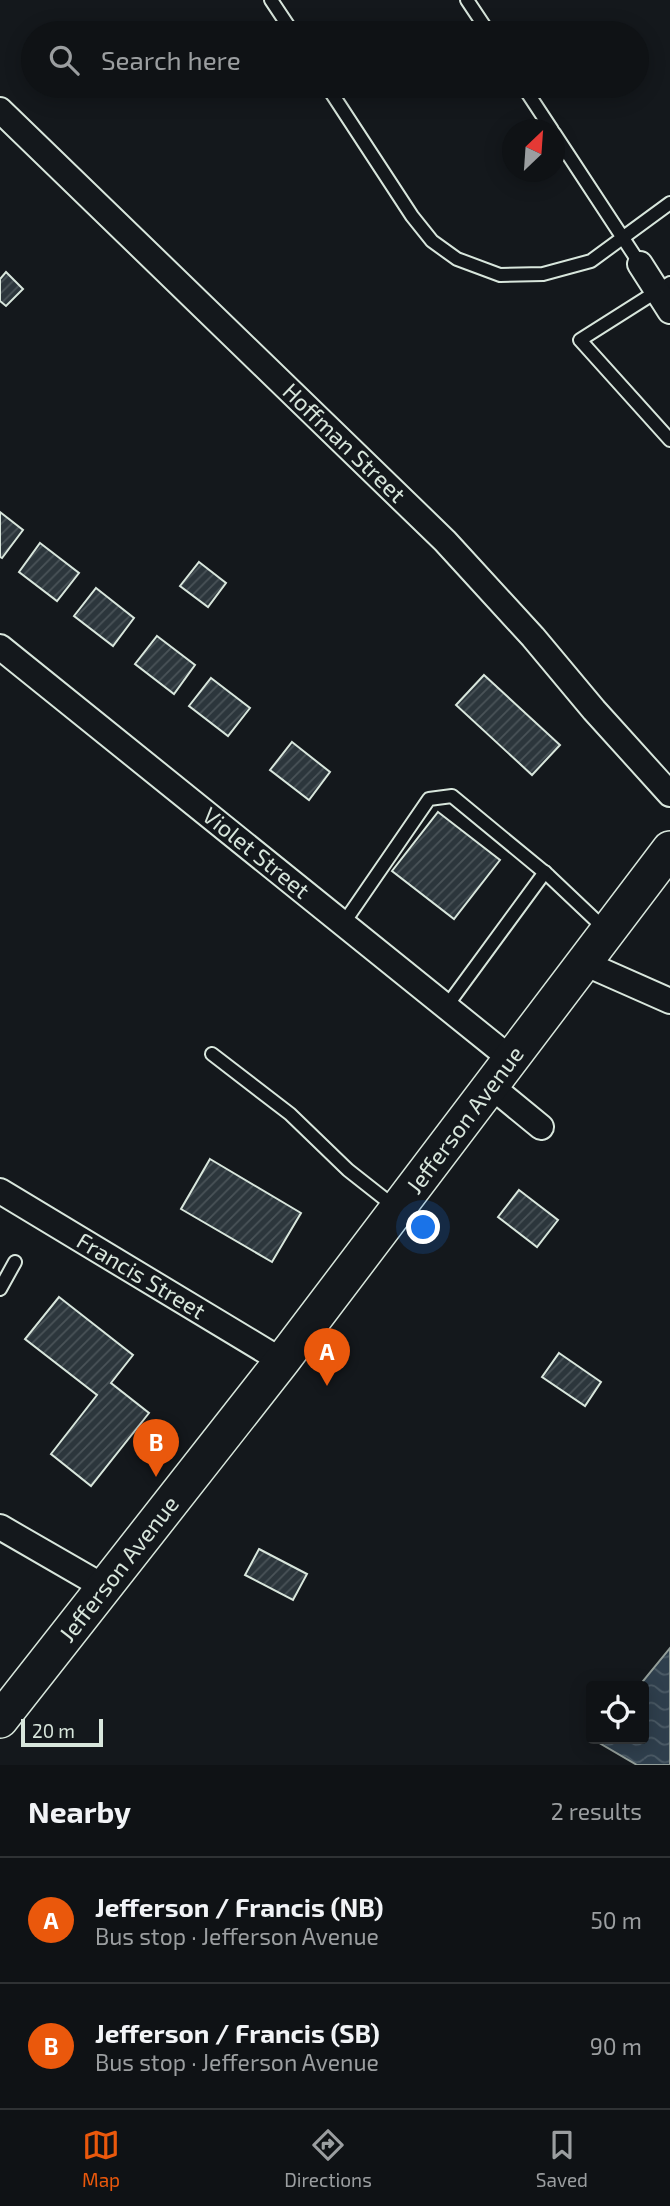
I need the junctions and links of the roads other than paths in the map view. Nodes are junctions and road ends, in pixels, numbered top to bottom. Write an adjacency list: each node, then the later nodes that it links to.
1 (271, 0): 3 (lane)
2 (467, 0): 4 (lane)
3 (285, 21)
4 (481, 21)
5 (335, 98): 11 (lane)
6 (531, 98): 8 (lane)
7 (0, 110): 16 (street, Hoffman Street)
8 (545, 119)
9 (565, 149): 11 (lane)
10 (670, 204): 11 (lane)
11 (622, 237): 12 (lane)
12 (640, 264): 13 (street)
13 (666, 295): 14 (lane)
14 (670, 440)
15 (0, 647): 19 (street, Violet Street)
16 (670, 794)
17 (670, 849): 20 (main road, Jefferson Avenue)
18 (545, 872): 19 (lane); 20 (lane); 23 (lane)
19 (343, 923): 23 (street, Violet Street)
20 (608, 931): 21 (main road, Jefferson Avenue)
21 (583, 963): 22 (street); 25 (main road, Jefferson Avenue)
22 (670, 1001)
23 (446, 1007): 25 (street, Violet Street)
24 (212, 1054): 28 (lane)
25 (501, 1073): 26 (street, Violet Street); 28 (main road, Jefferson Avenue)
26 (541, 1127)
27 (0, 1191): 31 (street, Francis Street)
28 (398, 1209): 31 (main road, Jefferson Avenue)
29 (15, 1262): 30 (lane)
30 (0, 1289)
31 (282, 1361): 33 (main road, Jefferson Avenue)
32 (0, 1527): 33 (street)
33 (104, 1587): 34 (main road, Jefferson Avenue)
34 (0, 1720)

